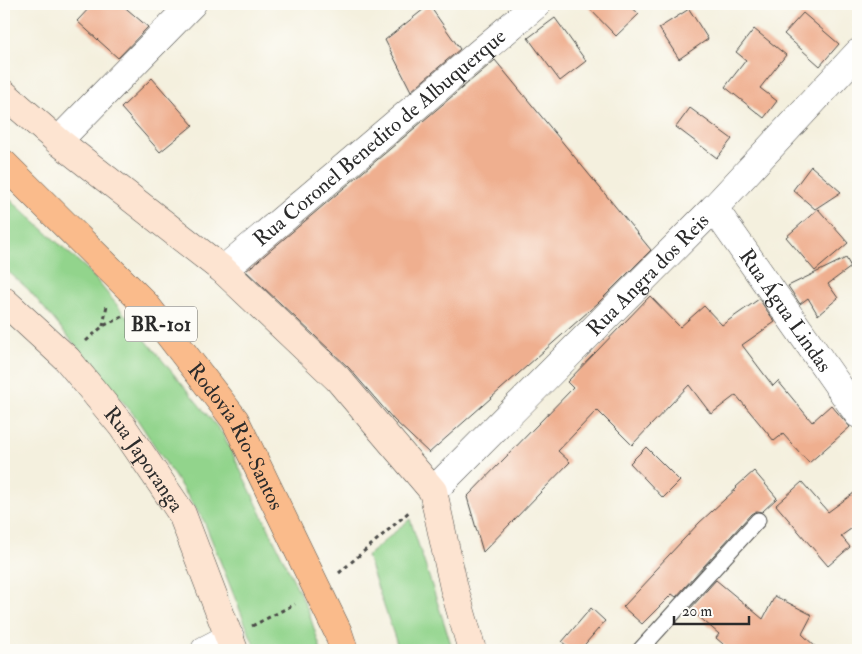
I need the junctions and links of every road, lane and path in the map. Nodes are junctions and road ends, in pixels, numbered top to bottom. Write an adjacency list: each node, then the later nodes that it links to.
1 (192, 4): 5 (street)
2 (537, 4): 8 (street, Rua Coronel Benedito de Albuquerque)
3 (858, 54): 7 (street, Rua Angra dos Reis)
4 (4, 94): 5 (main road)
5 (58, 141): 8 (main road)
6 (4, 164): 10 (highway, Rodovia Rio-Santos / BR-101)
7 (714, 208): 12 (street, Rua Água Lindas); 13 (street, Rua Angra dos Reis)
8 (223, 270): 13 (main road)
9 (4, 301): 11 (main road, Rua Japoranga)
10 (146, 305): 11 (path); 15 (highway, Rodovia Rio-Santos / BR-101)
11 (67, 358): 16 (main road, Rua Japoranga)
12 (858, 414)
13 (433, 491): 15 (path); 19 (main road)
14 (758, 520): 20 (lane)
15 (319, 592): 16 (path); 18 (highway, Rodovia Rio-Santos / BR-101)
16 (232, 644): 17 (street)
17 (205, 650)
18 (344, 650)
19 (472, 650)
20 (640, 650)

